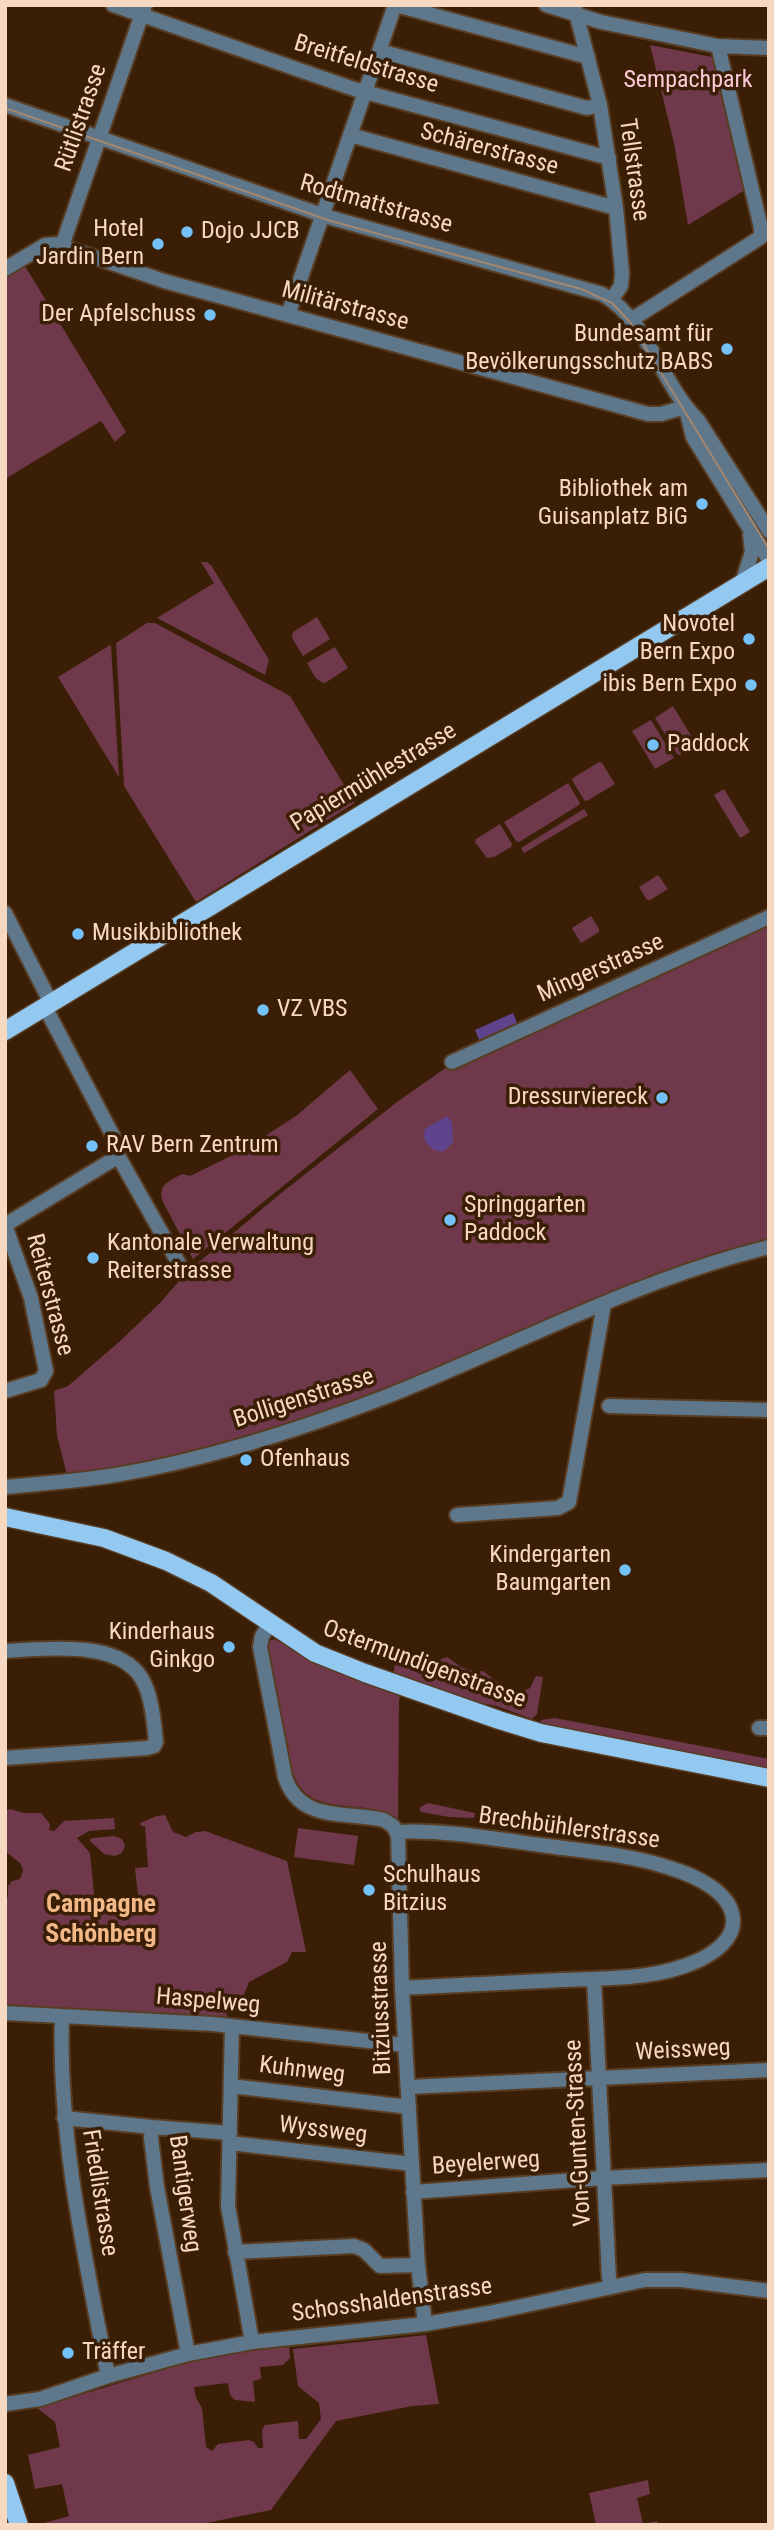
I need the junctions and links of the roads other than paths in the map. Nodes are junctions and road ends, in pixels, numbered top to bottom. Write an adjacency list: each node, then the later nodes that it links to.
1 (113, 5): 4 (street, Breitfeldstrasse)
2 (395, 5): 8 (street); 9 (street)
3 (546, 5): 5 (street)
4 (144, 10): 10 (street, Breitfeldstrasse); 14 (street, Rütlistrasse)
5 (576, 10): 6 (street); 9 (street, Tellstrasse)
6 (718, 46): 7 (street); 22 (street)
7 (769, 48)
8 (380, 51): 10 (street); 12 (street, Breitfeldstrasse)
9 (588, 57): 12 (street, Tellstrasse)
10 (365, 92): 13 (street); 15 (street, Breitfeldstrasse)
11 (5, 105): 14 (street, Rodtmattstrasse)
12 (600, 105): 15 (street, Tellstrasse)
13 (350, 135): 16 (street, Schärerstrasse); 17 (street)
14 (100, 138): 17 (street, Rodtmattstrasse); 18 (street, Rütlistrasse)
15 (609, 158): 16 (street, Tellstrasse)
16 (616, 208): 20 (street, Tellstrasse)
17 (322, 215): 20 (street, Rodtmattstrasse); 21 (street)
18 (62, 246): 19 (street); 21 (street, Militärstrasse)
19 (8, 263)
20 (611, 300): 22 (street, Rodtmattstrasse)
21 (288, 315): 23 (street, Militärstrasse)
22 (631, 320): 23 (street, Rodtmattstrasse)
23 (685, 407): 24 (street, Rodtmattstrasse); 25 (street, Rodtmattstrasse)
24 (736, 509): 26 (street, Rodtmattstrasse); 28 (street)
25 (769, 531)
26 (769, 560)
27 (769, 567): 28 (main road, Papiermühlestrasse)
28 (742, 583): 32 (main road, Papiermühlestrasse)
29 (5, 913): 31 (street)
30 (769, 918): 34 (street, Mingerstrasse)
31 (9, 930): 32 (street)
32 (48, 1005): 33 (main road, Papiermühlestrasse); 35 (street)
33 (5, 1031)
34 (452, 1062)
35 (117, 1154): 36 (street, Reiterstrasse); 38 (street)
36 (5, 1225): 40 (street, Reiterstrasse)
37 (769, 1247): 39 (street, Bolligenstrasse)
38 (183, 1271)
39 (604, 1304): 43 (street, Bolligenstrasse); 44 (street)
40 (5, 1391)
41 (609, 1406): 42 (street)
42 (769, 1410)
43 (5, 1487)
44 (457, 1515)
45 (5, 1517): 46 (main road, Ostermundigenstrasse)
46 (270, 1624): 49 (main road, Ostermundigenstrasse); 50 (street)
47 (5, 1651): 48 (street)
48 (5, 1758)
49 (769, 1778)
50 (397, 1832): 51 (street, Brechbühlerstrasse); 52 (street, Bitziusstrasse)
51 (594, 1979): 52 (street, Brechbühlerstrasse); 58 (street, Von-Gunten-Strasse)
52 (402, 1988): 56 (street, Bitziusstrasse)
53 (5, 2013): 54 (street, Haspelweg)
54 (62, 2016): 55 (street, Haspelweg); 62 (street, Friedlistrasse)
55 (232, 2026): 56 (street, Haspelweg); 59 (street)
56 (405, 2045): 60 (street, Bitziusstrasse)
57 (769, 2070): 58 (street, Weissweg)
58 (599, 2078): 60 (street, Weissweg); 67 (street, Von-Gunten-Strasse)
59 (231, 2086): 61 (street, Kuhnweg); 64 (street)
60 (408, 2087): 61 (street, Bitziusstrasse)
61 (409, 2107): 65 (street, Bitziusstrasse)
62 (64, 2118): 63 (street, Bantigerweg); 76 (street, Friedlistrasse)
63 (152, 2127): 64 (street, Wyssweg); 75 (street, Bantigerweg)
64 (230, 2138): 65 (street, Wyssweg); 69 (street)
65 (412, 2164): 68 (street, Bitziusstrasse)
66 (769, 2170): 67 (street, Beyelerweg)
67 (603, 2178): 68 (street, Beyelerweg); 71 (street, Von-Gunten-Strasse)
68 (413, 2192): 70 (street, Bitziusstrasse)
69 (235, 2252): 70 (street); 74 (street)
70 (418, 2265): 73 (street, Bitziusstrasse)
71 (611, 2285): 72 (street, Schosshaldenstrasse); 73 (street, Schosshaldenstrasse)
72 (769, 2291)
73 (425, 2323): 74 (street, Schosshaldenstrasse)
74 (252, 2342): 75 (street, Schosshaldenstrasse)
75 (188, 2354): 76 (street, Schosshaldenstrasse)
76 (108, 2376): 77 (street, Schosshaldenstrasse)
77 (26, 2402): 78 (street, Schosshaldenstrasse); 79 (street, Schosshaldenstrasse)
78 (5, 2404)
79 (5, 2414)
80 (5, 2483): 81 (main road)
81 (19, 2525)

